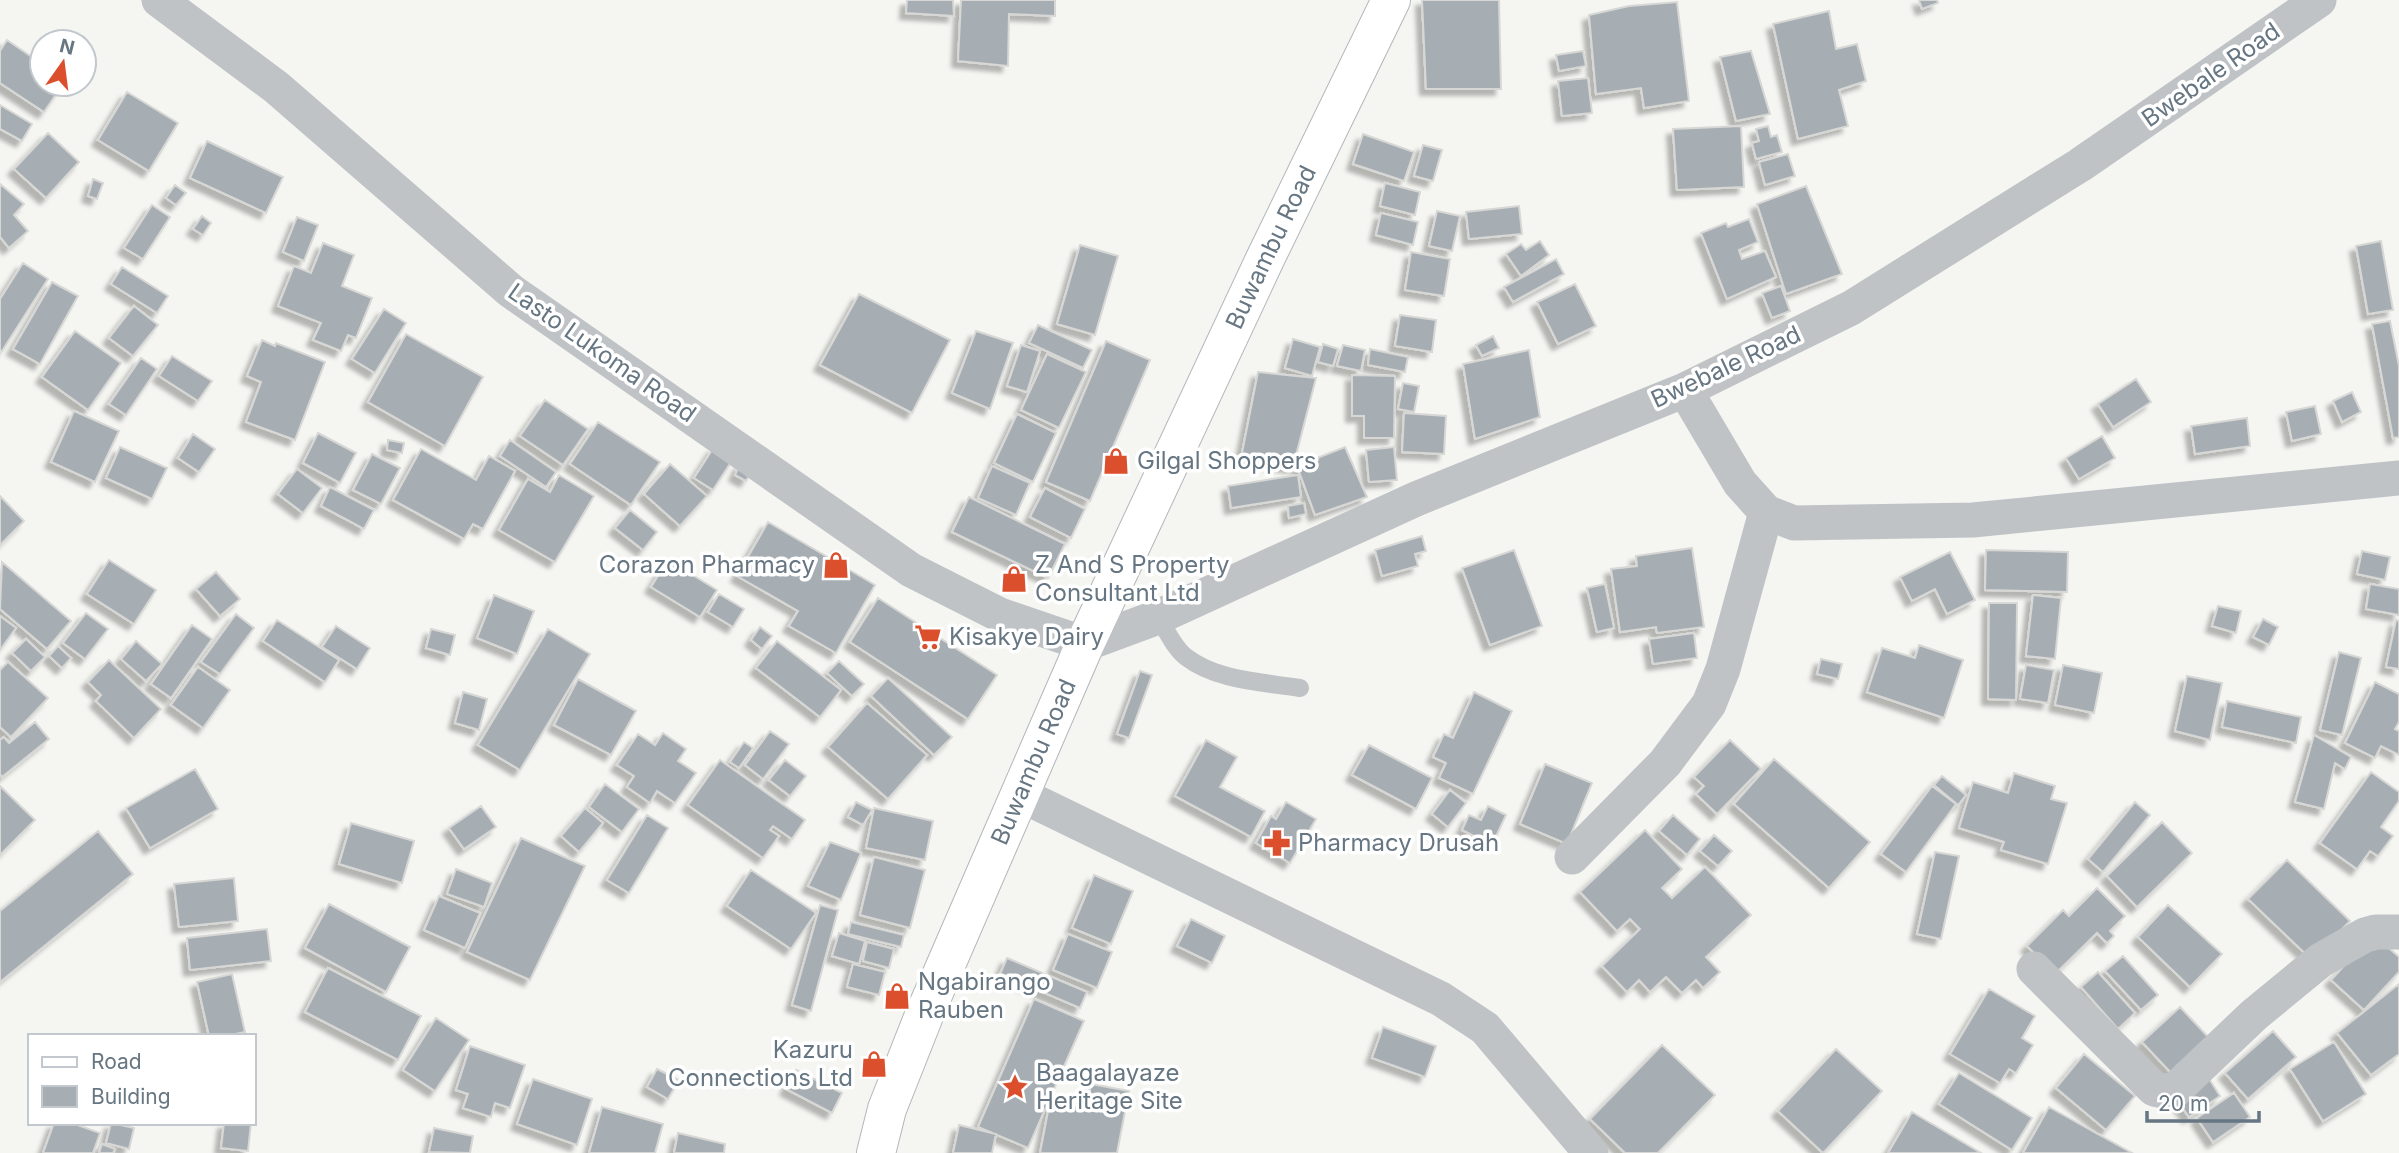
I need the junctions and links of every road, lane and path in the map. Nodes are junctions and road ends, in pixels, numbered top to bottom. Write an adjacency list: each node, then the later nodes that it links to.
1 (159, 0): 8 (street, Lasto Lukoma Road)
2 (1391, 0): 8 (street, Buwambu Road)
3 (2319, 0): 4 (street, Bwebale Road)
4 (1685, 390): 6 (street); 7 (street, Bwebale Road)
5 (2399, 478): 6 (street)
6 (1766, 512): 11 (street)
7 (1158, 617): 8 (street, Bwebale Road); 9 (lane)
8 (1085, 643): 10 (street, Buwambu Road)
9 (1300, 688)
10 (1019, 794): 14 (street, Buwambu Road); 15 (street)
11 (1572, 857)
12 (2399, 932): 13 (street)
13 (2034, 969)
14 (876, 1153)
15 (1591, 1153)

